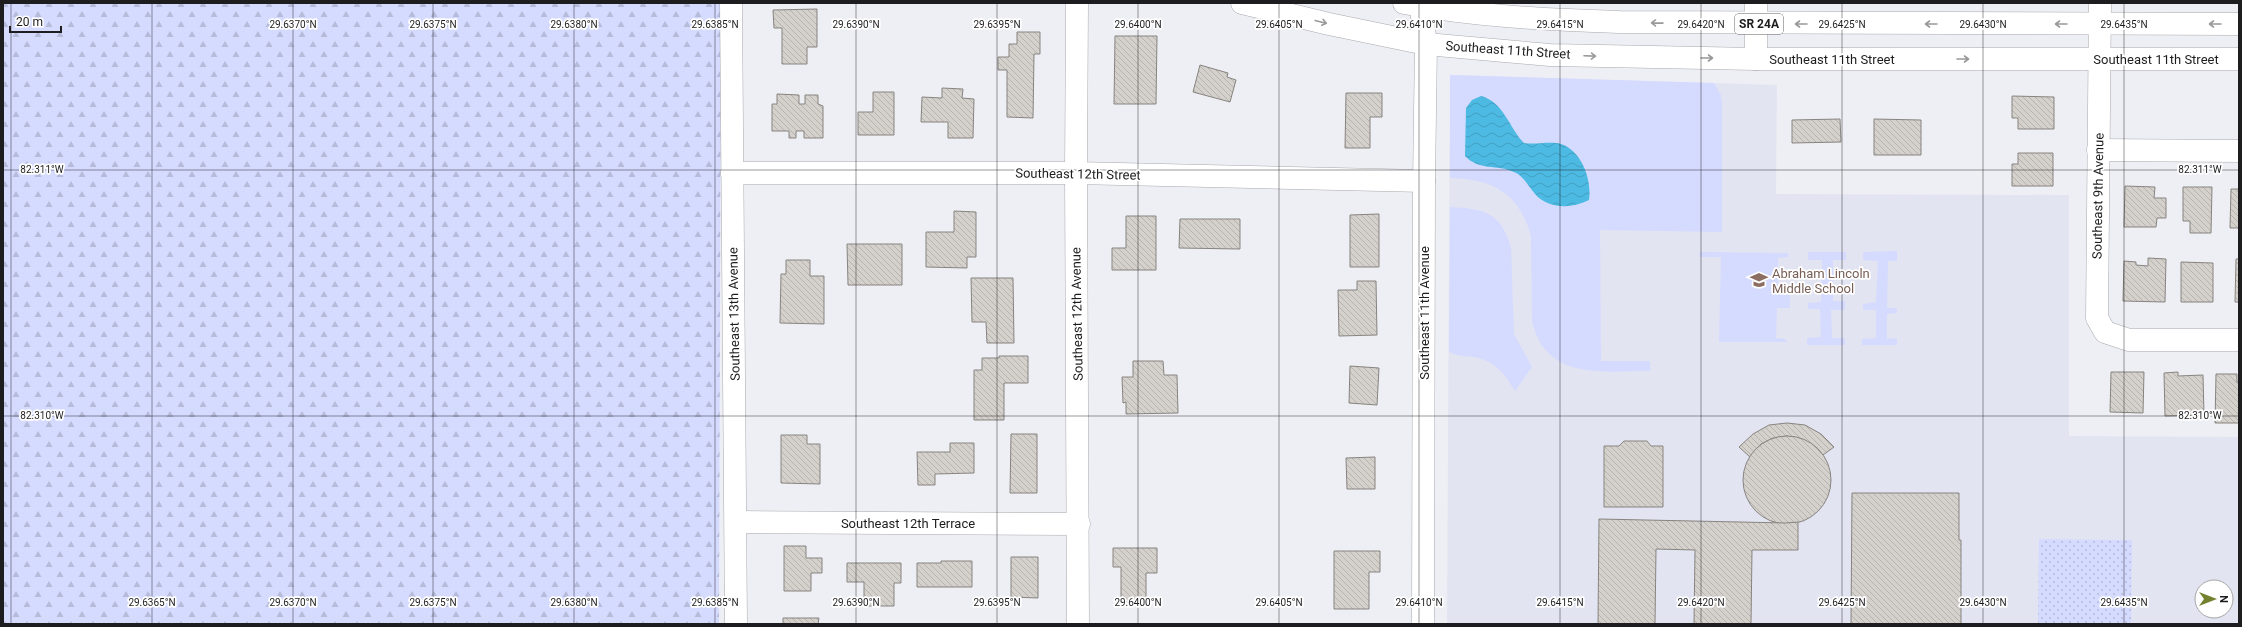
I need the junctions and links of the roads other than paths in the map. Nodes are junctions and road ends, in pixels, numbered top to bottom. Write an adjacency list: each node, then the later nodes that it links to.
1 (731, 3): 16 (main road, Southeast 13th Avenue)
2 (1077, 3): 17 (main road, Southeast 12th Avenue)
3 (1242, 3): 9 (main road, Southeast 11th Street, one-way to 9)
4 (1415, 4): 7 (main road, SR 24A, one-way to 4); 9 (main road, Southeast 11th Avenue)
5 (1756, 13): 6 (main road, SR 24A, one-way to 5); 7 (main road, SR 24A); 11 (main road)
6 (2100, 13): 8 (main road, SR 24A, one-way to 6); 12 (main road, Southeast 9th Avenue)
7 (1730, 24): 10 (main road)
8 (2239, 24)
9 (1426, 44): 10 (main road, Southeast 11th Street, one-way to 10); 18 (main road, Southeast 11th Avenue)
10 (1730, 58): 11 (main road, Southeast 11th Street)
11 (1756, 58): 12 (main road, Southeast 11th Street, one-way to 12)
12 (2099, 58): 13 (main road, Southeast 11th Street); 14 (main road, Southeast 9th Avenue)
13 (2239, 59)
14 (2098, 150): 15 (main road); 19 (main road, Southeast 9th Avenue)
15 (2239, 151)
16 (732, 173): 17 (main road, Southeast 12th Street); 20 (main road, Southeast 13th Avenue)
17 (1076, 174): 18 (main road, Southeast 12th Street); 21 (main road, Southeast 12th Avenue)
18 (1424, 181): 24 (main road, Southeast 11th Avenue)
19 (2239, 340)
20 (736, 522): 21 (main road, Southeast 12th Terrace); 22 (main road, Southeast 13th Avenue)
21 (1079, 524): 23 (main road, Southeast 12th Avenue)
22 (736, 624)
23 (1078, 624)
24 (1423, 624)

